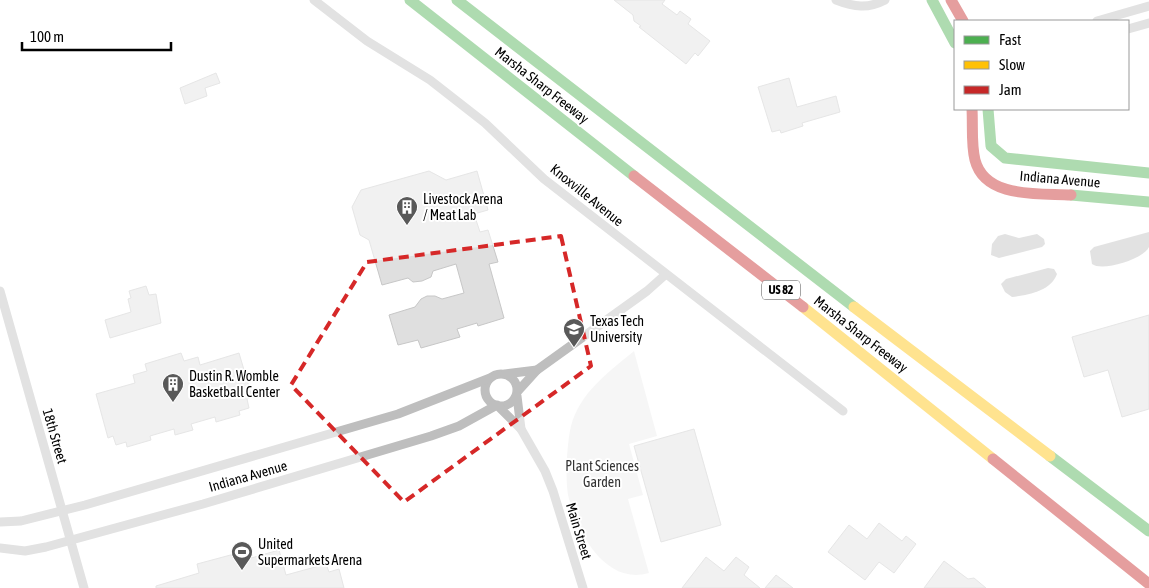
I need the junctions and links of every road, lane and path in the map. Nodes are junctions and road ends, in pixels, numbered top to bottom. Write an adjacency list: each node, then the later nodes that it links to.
1 (314, 0): 20 (street, Knoxville Avenue)
2 (410, 0): 34 (main road, Marsha Sharp Freeway / US 82)
3 (457, 0): 14 (main road, Marsha Sharp Freeway / US 82)
4 (466, 0): 14 (main road)
5 (836, 0): 6 (street)
6 (885, 0)
7 (932, 0): 15 (main road)
8 (951, 0): 10 (main road)
9 (1149, 6): 11 (street)
10 (962, 20)
11 (1100, 20)
12 (1149, 23): 13 (street)
13 (1129, 29)
14 (504, 37): 31 (main road, Marsha Sharp Freeway / US 82)
15 (954, 41)
16 (972, 110): 19 (main road, Indiana Avenue)
17 (988, 110): 18 (main road, Indiana Avenue)
18 (1149, 173)
19 (1149, 202)
20 (665, 275): 22 (street); 27 (street, Knoxville Avenue)
21 (0, 291): 29 (street, 18th Street)
22 (537, 370): 23 (street); 25 (street)
23 (504, 374): 24 (street); 25 (street)
24 (490, 378): 26 (street); 29 (street, Indiana Avenue)
25 (517, 394): 26 (street); 28 (street, Main Street)
26 (497, 406): 28 (street, Main Street); 32 (street, Indiana Avenue)
27 (843, 412)
28 (520, 428): 36 (street, Main Street)
29 (62, 511): 30 (street, Indiana Avenue); 32 (street, 18th Street)
30 (0, 522)
31 (1149, 530)
32 (70, 540): 33 (street, Indiana Avenue); 35 (street, 18th Street)
33 (0, 548)
34 (1149, 584)
35 (84, 588)
36 (583, 588)

